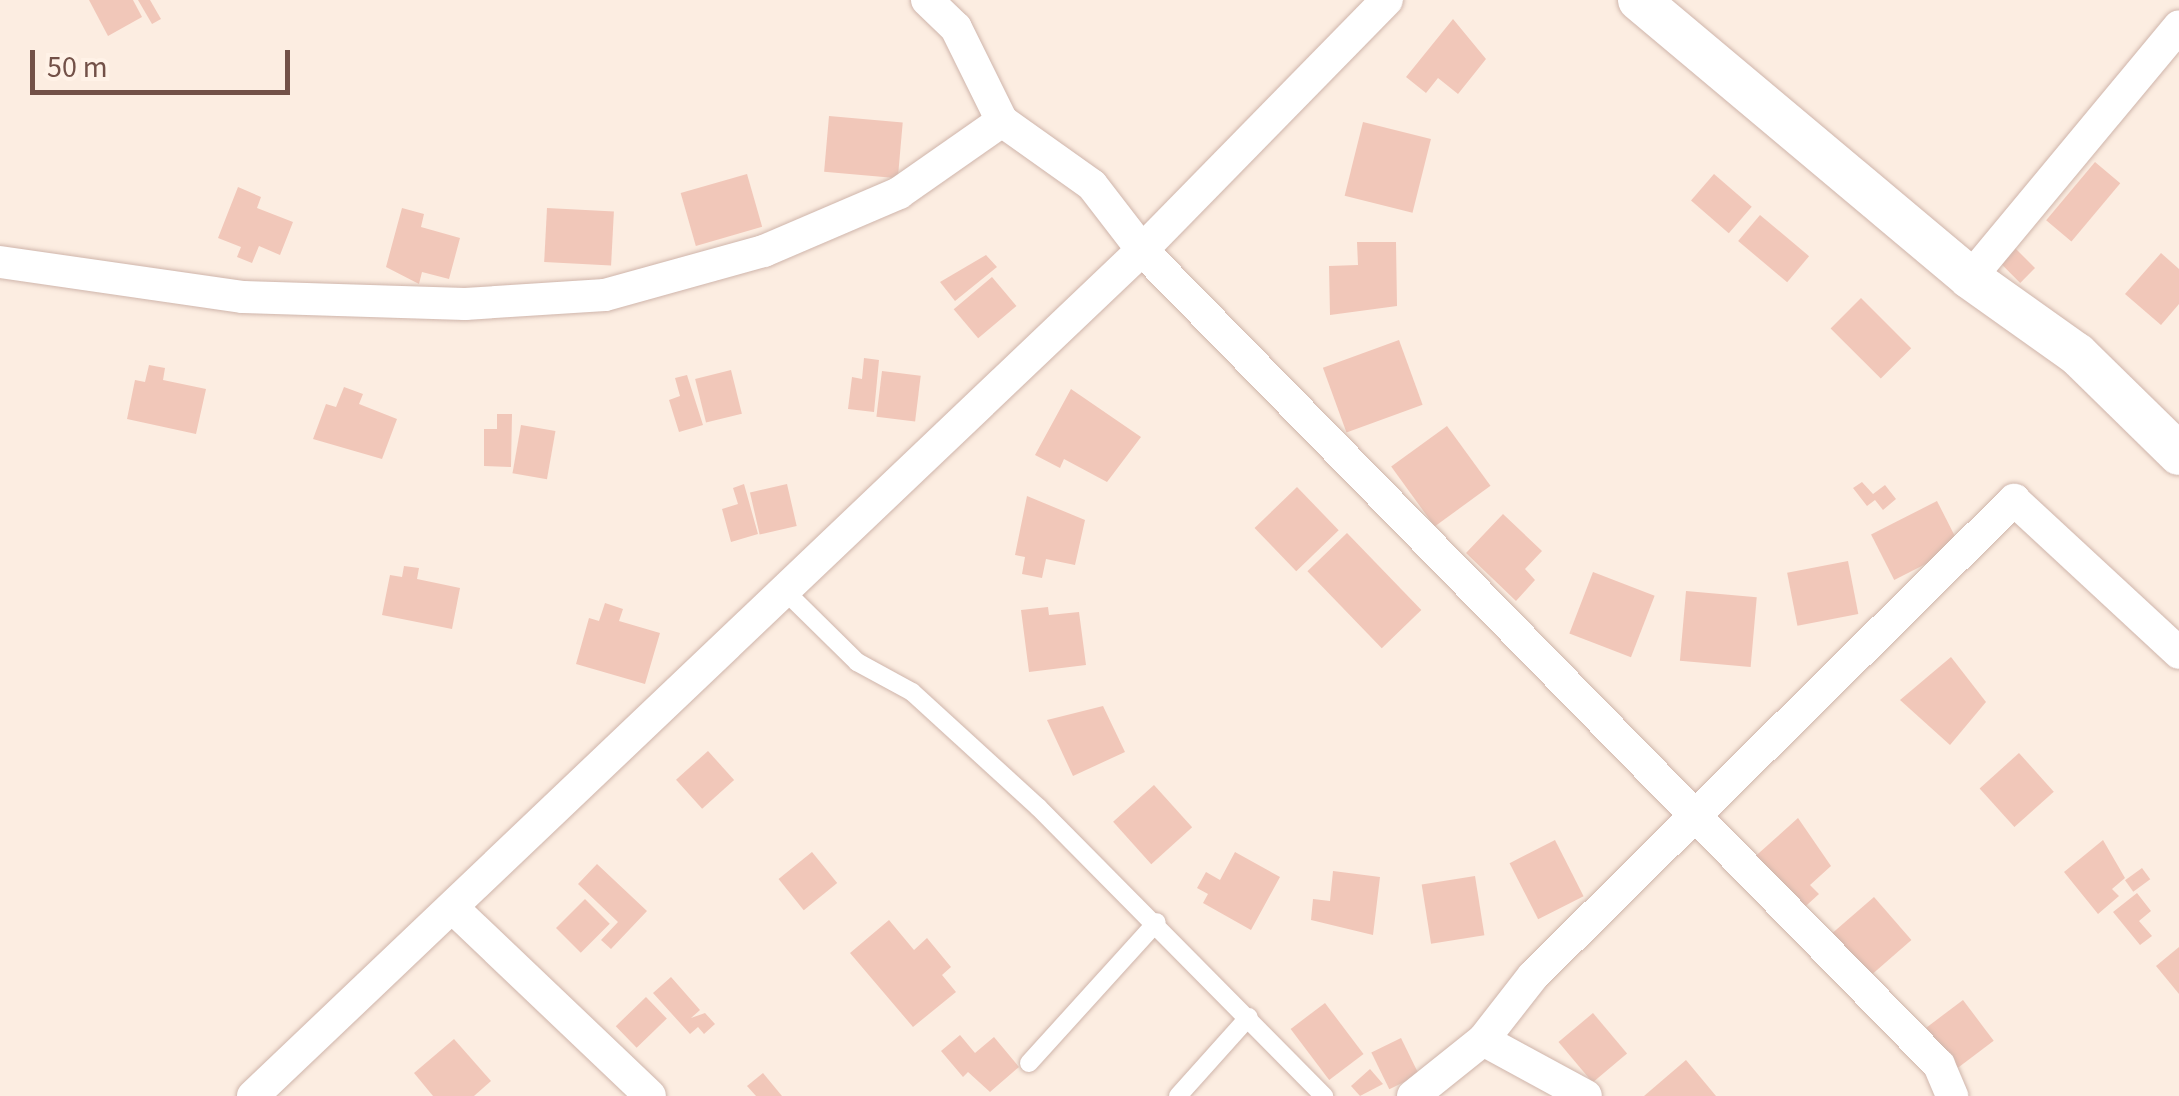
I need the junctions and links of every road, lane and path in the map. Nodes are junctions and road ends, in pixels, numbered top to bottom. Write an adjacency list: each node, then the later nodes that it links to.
1 (927, 0): 5 (street)
2 (1388, 0): 6 (street)
3 (1639, 0): 8 (street)
4 (2179, 26): 8 (street)
5 (1002, 121): 6 (street); 7 (street)
6 (1142, 250): 10 (street); 12 (street)
7 (0, 262)
8 (1970, 278): 9 (street)
9 (2179, 454)
10 (786, 592): 13 (street); 14 (lane)
11 (2179, 654): 12 (street)
12 (1698, 820): 16 (street); 24 (street)
13 (455, 910): 18 (street); 19 (street)
14 (1157, 922): 15 (lane); 17 (lane)
15 (1250, 1016): 20 (lane); 21 (lane)
16 (1483, 1040): 22 (street); 23 (street)
17 (1029, 1062)
18 (254, 1096)
19 (650, 1096)
20 (1178, 1096)
21 (1324, 1096)
22 (1413, 1096)
23 (1586, 1096)
24 (1952, 1096)

